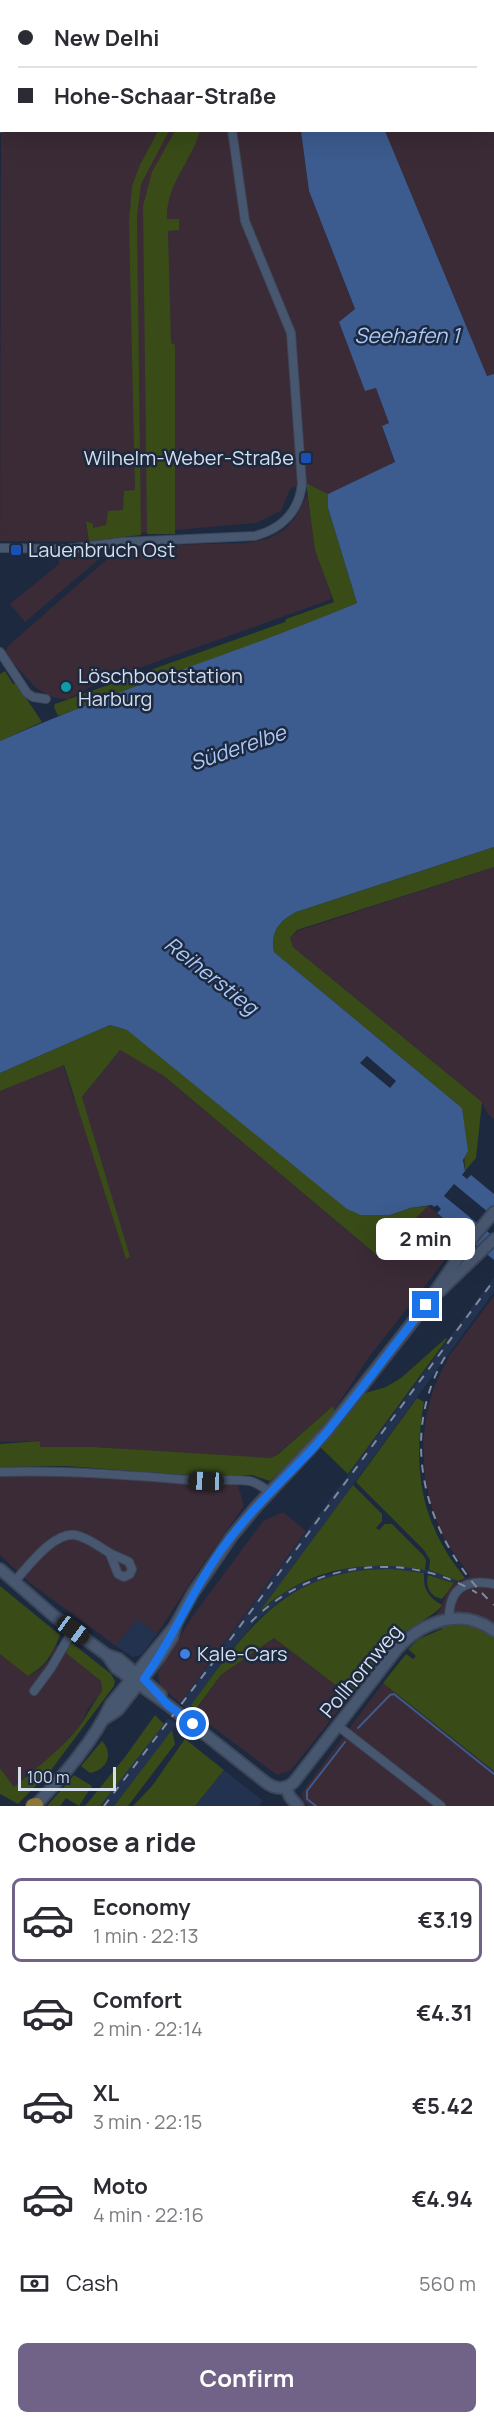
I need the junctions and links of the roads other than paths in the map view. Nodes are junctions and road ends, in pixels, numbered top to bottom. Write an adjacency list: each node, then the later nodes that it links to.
1 (232, 132): 2 (street)
2 (0, 548)
3 (0, 652): 4 (street)
4 (46, 699)
5 (494, 1212): 7 (main road)
6 (494, 1239): 7 (main road)
7 (426, 1305): 9 (main road)
8 (0, 1472): 9 (street)
9 (270, 1492): 17 (main road)
10 (110, 1554): 12 (street)
11 (0, 1569): 12 (main road)
12 (14, 1582): 15 (main road)
13 (494, 1584): 14 (street)
14 (449, 1618): 16 (main road); 19 (main road, Pollhornweg)
15 (73, 1630): 17 (main road); 18 (street)
16 (494, 1631)
17 (137, 1679): 20 (main road); 21 (main road)
18 (34, 1691)
19 (338, 1726): 20 (main road, Pollhornweg); 23 (street)
20 (288, 1787): 22 (main road)
21 (34, 1806)
22 (298, 1806)
23 (441, 1806)

